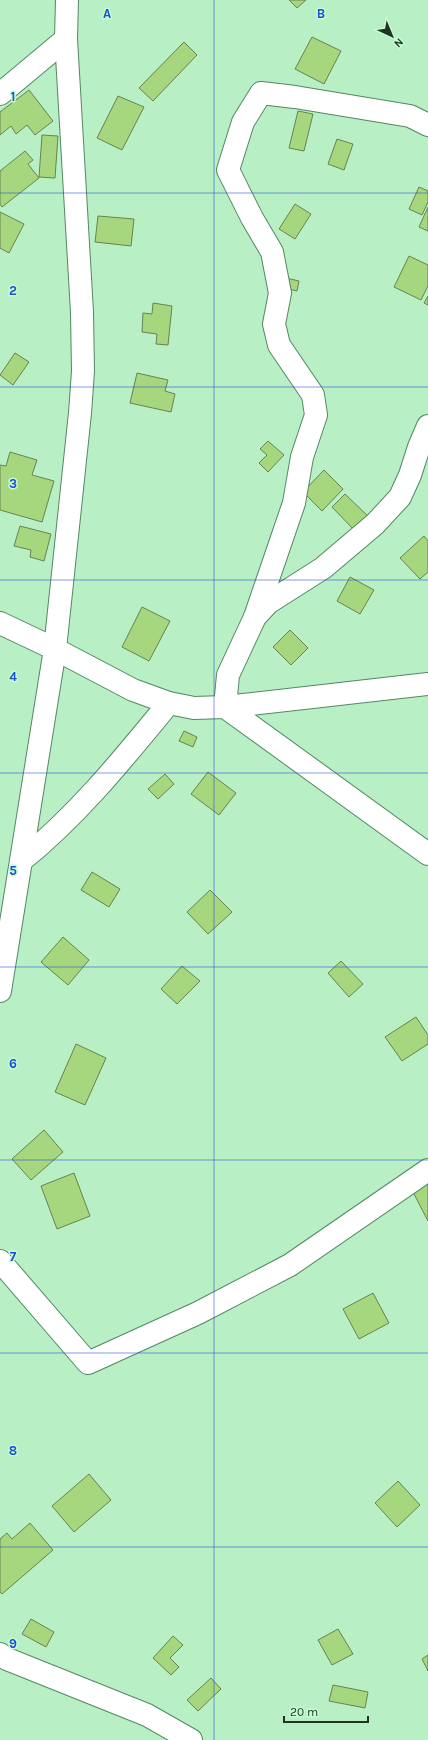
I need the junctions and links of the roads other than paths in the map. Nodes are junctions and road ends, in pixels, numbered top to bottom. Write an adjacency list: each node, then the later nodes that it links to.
1 (67, 0): 2 (street)
2 (66, 39): 3 (street); 8 (street)
3 (0, 94)
4 (428, 125): 6 (street)
5 (428, 426): 6 (street)
6 (255, 617): 11 (street)
7 (0, 623): 8 (street)
8 (55, 649): 10 (street); 13 (street)
9 (428, 684): 11 (street)
10 (169, 703): 11 (street); 13 (street)
11 (225, 707): 12 (street)
12 (428, 854)
13 (21, 861): 14 (street)
14 (0, 991)
15 (428, 1170): 16 (street)
16 (0, 1260)
17 (0, 1654): 18 (street)
18 (191, 1740)

